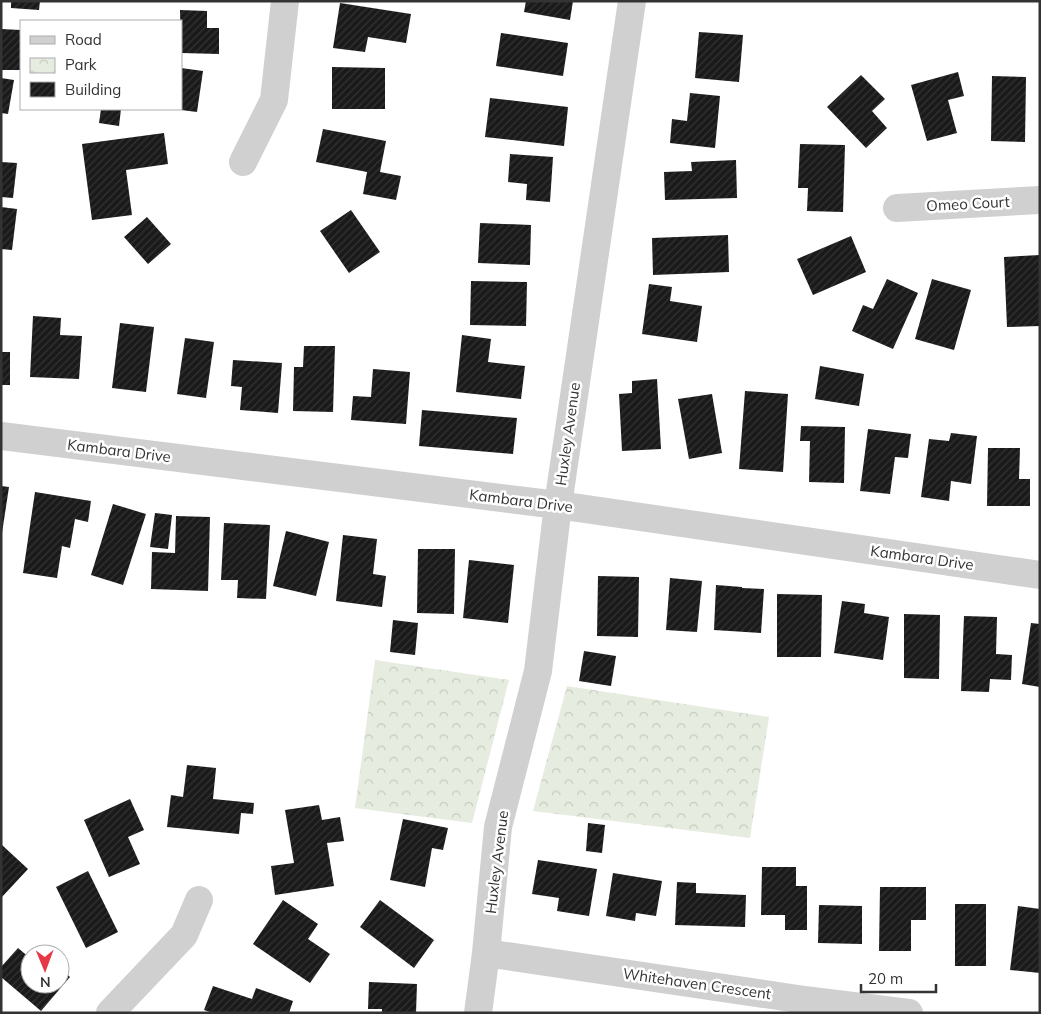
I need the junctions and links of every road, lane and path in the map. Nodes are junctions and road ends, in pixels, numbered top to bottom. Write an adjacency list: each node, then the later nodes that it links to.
1 (285, 1): 3 (street)
2 (632, 1): 7 (street, Huxley Avenue)
3 (243, 162)
4 (1040, 200): 5 (street, Omeo Court)
5 (897, 208)
6 (1, 436): 7 (street, Kambara Drive)
7 (558, 505): 8 (street, Kambara Drive); 10 (street, Huxley Avenue)
8 (1040, 575)
9 (199, 900): 12 (street)
10 (486, 954): 11 (street, Whitehaven Crescent); 13 (street, Huxley Avenue)
11 (797, 1006): 14 (street, Whitehaven Crescent)
12 (110, 1013)
13 (478, 1013)
14 (909, 1013)

